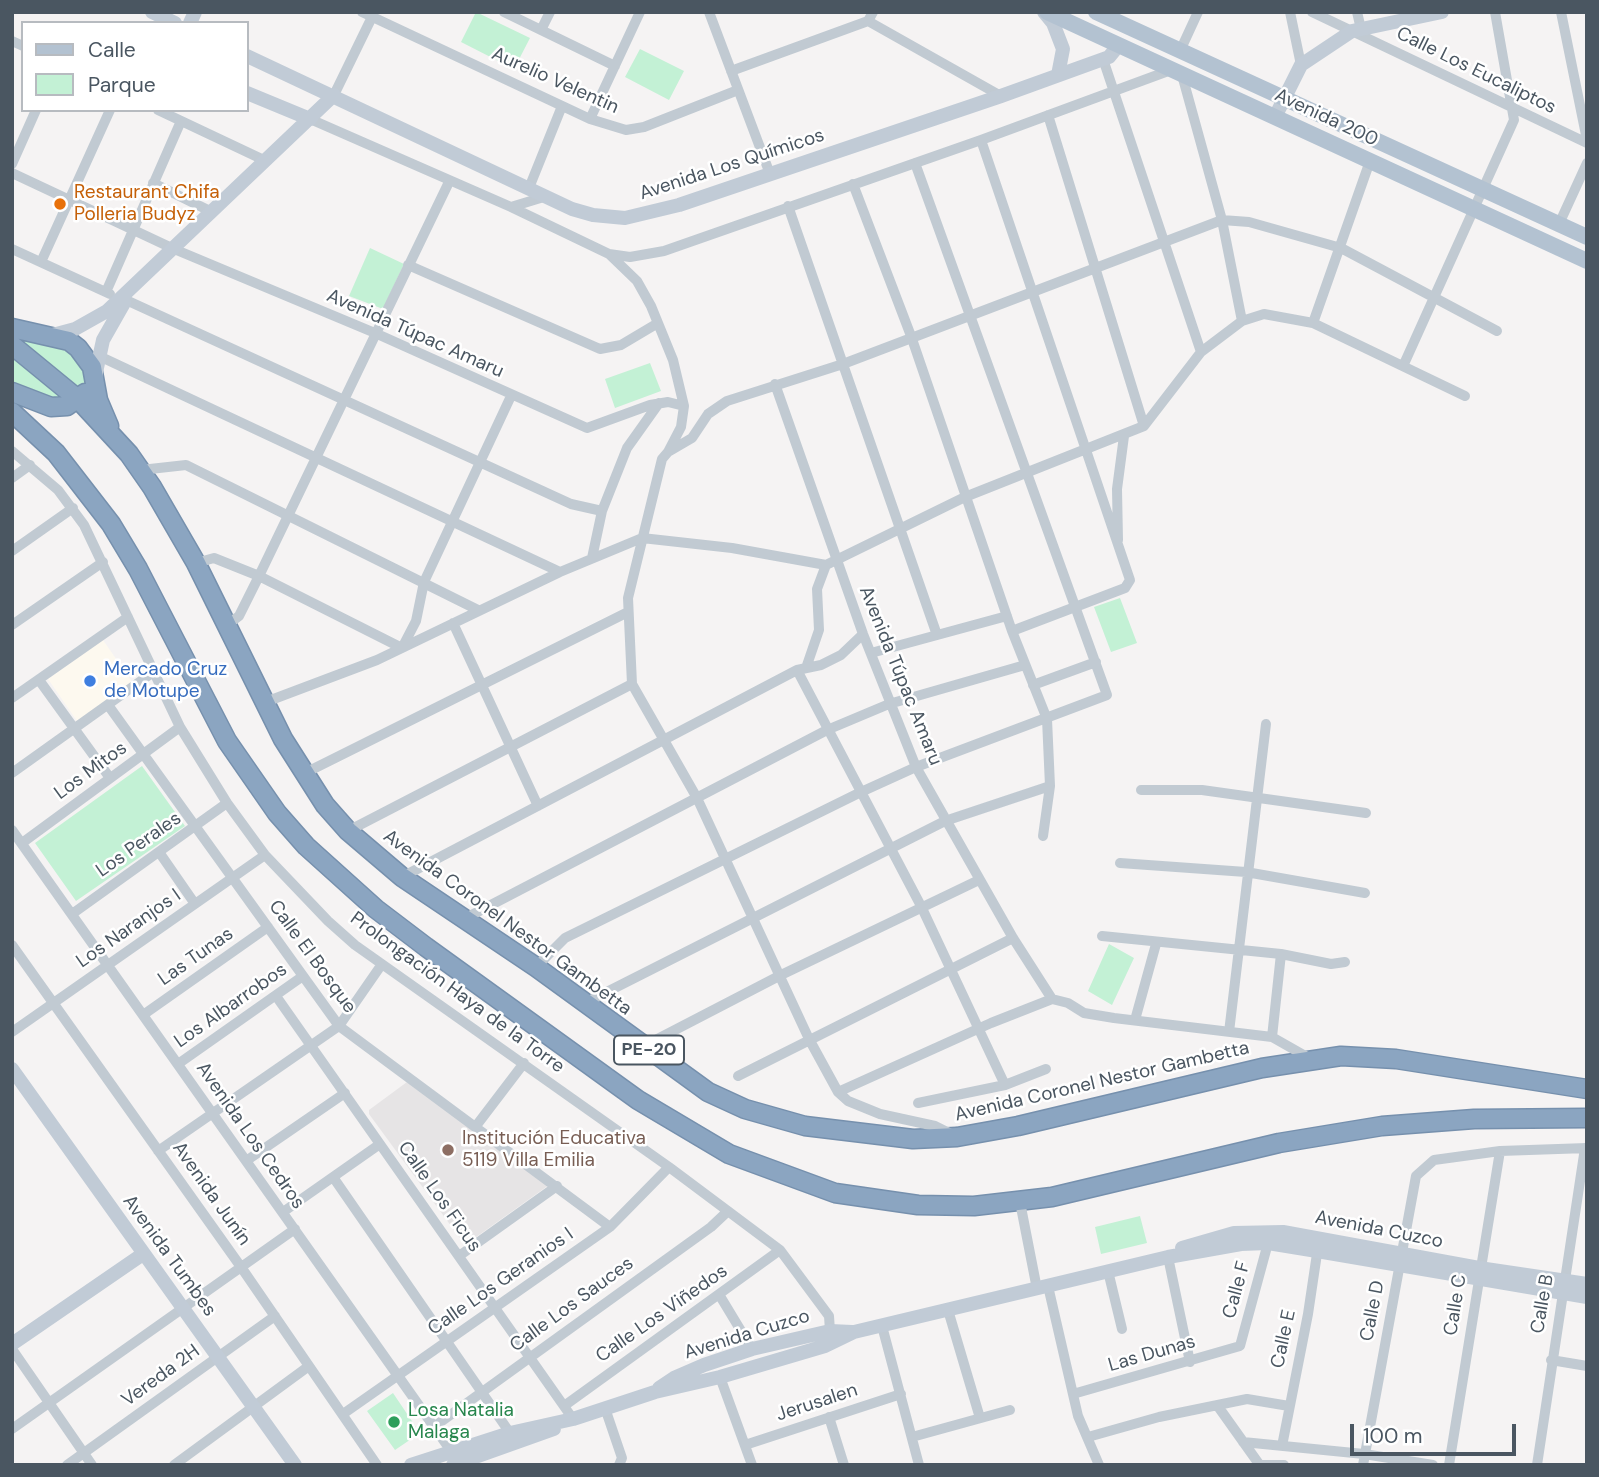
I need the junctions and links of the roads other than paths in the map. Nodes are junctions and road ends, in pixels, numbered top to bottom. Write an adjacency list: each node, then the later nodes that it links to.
1 (152, 12): 18 (street)
2 (362, 12): 16 (street, Aurelio Velentin)
3 (504, 12): 19 (street)
4 (550, 12): 19 (street)
5 (640, 12): 26 (street)
6 (709, 12): 27 (street)
7 (1045, 12): 21 (main road, Avenida 200); 29 (street)
8 (1096, 12): 22 (main road, Avenida 200)
9 (1198, 12): 22 (street)
10 (1290, 12): 25 (street)
11 (1312, 12): 20 (street, Calle Los Eucaliptos)
12 (1357, 12): 20 (street)
13 (1442, 12): 20 (street)
14 (1495, 12): 37 (street)
15 (1561, 12): 47 (street)
16 (372, 17): 33 (street); 36 (street, Aurelio Velentin)
17 (871, 17): 27 (street); 34 (street)
18 (171, 21)
19 (541, 30): 26 (street)
20 (1356, 30): 25 (street); 37 (street, Calle Los Eucaliptos)
21 (1118, 46): 24 (street, Avenida Los Químicos); 28 (main road, Avenida 200)
22 (1180, 51): 35 (main road, Avenida 200)
23 (248, 56): 33 (street, Avenida Los Químicos)
24 (1103, 59): 29 (street, Avenida Los Químicos); 31 (street)
25 (1301, 65): 35 (street)
26 (615, 66): 44 (street)
27 (731, 71): 30 (street)
28 (1177, 72): 31 (street); 42 (main road, Avenida 200); 66 (street)
29 (1058, 75): 34 (street, Avenida Los Químicos)
30 (738, 90): 44 (street, Aurelio Velentin); 54 (street)
31 (1113, 91): 41 (street); 70 (street)
32 (248, 93): 43 (street)
33 (334, 95): 43 (street); 58 (street, Avenida Los Químicos)
34 (1001, 96): 54 (street, Avenida Los Químicos)
35 (1285, 98): 42 (street); 59 (main road, Avenida 200)
36 (562, 106): 44 (street, Aurelio Velentin); 58 (street)
37 (1513, 109): 47 (street, Calle Los Eucaliptos); 59 (street)
38 (35, 112): 52 (street)
39 (109, 112): 61 (street)
40 (162, 112): 45 (street)
41 (1048, 116): 46 (street); 78 (street)
42 (1275, 117): 49 (main road, Avenida 200)
43 (310, 119): 48 (street); 55 (street)
44 (590, 119)
45 (181, 121): 48 (street); 56 (street)
46 (981, 141): 50 (street); 79 (street)
47 (1587, 141)
48 (266, 161): 65 (street)
49 (1370, 161): 64 (main road, Avenida 200); 71 (street)
50 (915, 163): 57 (street); 83 (street)
51 (1587, 163): 67 (street)
52 (12, 164)
53 (12, 173): 61 (street)
54 (770, 174): 60 (street, Avenida Los Químicos)
55 (449, 182): 63 (street); 77 (street)
56 (153, 183): 65 (street); 68 (street)
57 (853, 184): 62 (street); 91 (street)
58 (529, 188): 60 (street, Avenida Los Químicos)
59 (1482, 190): 64 (street); 67 (main road, Avenida 200)
60 (547, 196): 63 (street)
61 (71, 201): 68 (street); 76 (street)
62 (788, 206): 74 (street); 95 (street)
63 (511, 207): 74 (street)
64 (1474, 209): 75 (main road, Avenida 200); 81 (street)
65 (212, 212): 73 (street)
66 (1222, 219): 70 (street); 71 (street); 84 (street)
67 (1559, 225): 69 (main road, Avenida 200)
68 (133, 229): 73 (street); 80 (street)
69 (1587, 237)
70 (1164, 242): 78 (street); 93 (street)
71 (1341, 248): 81 (street); 86 (street)
72 (12, 249): 76 (street)
73 (174, 249): 82 (street); 89 (street, Avenida Túpac Amaru)
74 (609, 254): 85 (street)
75 (1587, 261)
76 (41, 262): 80 (street)
77 (408, 265): 85 (street); 89 (street)
78 (1095, 265): 79 (street); 107 (street)
79 (1031, 290): 83 (street); 110 (street)
80 (106, 292): 82 (street)
81 (1434, 298): 88 (street); 96 (street)
82 (123, 299): 90 (street); 94 (street); 102 (street)
83 (970, 314): 91 (street); 117 (street)
84 (1242, 321): 86 (street); 93 (street)
85 (658, 323): 105 (street)
86 (1313, 323): 96 (street)
87 (12, 328): 90 (highway)
88 (1497, 331)
89 (375, 333): 100 (street, Avenida Túpac Amaru); 102 (street)
90 (46, 336): 97 (highway)
91 (911, 336): 95 (street); 119 (street)
92 (12, 345): 103 (highway, Avenida Coronel Nestor Gambetta / PE-20)
93 (1200, 352): 107 (street)
94 (99, 356): 97 (street); 113 (street)
95 (843, 364): 98 (street); 124 (street)
96 (1404, 364): 101 (street)
97 (94, 378): 103 (highway); 109 (highway)
98 (775, 384): 112 (street); 129 (street, Avenida Túpac Amaru)
99 (12, 392): 103 (highway)
100 (511, 396): 104 (street, Avenida Túpac Amaru); 114 (street)
101 (1465, 396)
102 (344, 397): 113 (street); 114 (street)
103 (79, 400): 109 (highway, Avenida Coronel Nestor Gambetta / PE-20)
104 (659, 403): 105 (street, Avenida Túpac Amaru); 121 (street)
105 (684, 406): 112 (street)
106 (12, 412): 253 (highway, PE-20)
107 (1144, 426): 108 (street)
108 (1124, 436): 110 (street); 127 (street)
109 (117, 441): 116 (highway, Avenida Coronel Nestor Gambetta / PE-20)
110 (1085, 450): 117 (street); 127 (street)
111 (12, 451): 115 (street, Prolongación Haya de la Torre)
112 (668, 452): 125 (street)
113 (316, 456): 122 (street); 123 (street)
114 (480, 461): 121 (street); 123 (street)
115 (30, 465): 118 (street); 120 (street, Prolongación Haya de la Torre)
116 (141, 470): 122 (street); 131 (highway, Avenida Coronel Nestor Gambetta / PE-20)
117 (1027, 472): 119 (street); 136 (street)
118 (12, 478)
119 (965, 497): 124 (street); 139 (street)
120 (73, 508): 126 (street); 130 (street, Prolongación Haya de la Torre)
121 (602, 511): 128 (street)
122 (288, 515): 134 (street); 135 (street)
123 (452, 521): 133 (street); 135 (street)
124 (901, 529): 129 (street); 146 (street)
125 (642, 538): 128 (street); 132 (street); 138 (street)
126 (12, 551)
127 (1119, 553): 136 (street)
128 (592, 558): 133 (street)
129 (836, 558): 132 (street); 145 (street, Avenida Túpac Amaru)
130 (103, 562): 140 (street, Prolongación Haya de la Torre); 142 (street)
131 (196, 563): 134 (street); 143 (highway, Avenida Coronel Nestor Gambetta / PE-20)
132 (826, 565): 151 (street)
133 (560, 572): 137 (street)
134 (259, 576): 143 (street); 147 (street)
135 (424, 582): 137 (street); 147 (street)
136 (1076, 606): 144 (street); 149 (street)
137 (478, 610): 141 (street)
138 (628, 612): 154 (street); 156 (street)
139 (1007, 615): 144 (street); 146 (street)
140 (128, 617): 152 (street, Prolongación Haya de la Torre); 153 (street)
141 (453, 623): 147 (street); 156 (street)
142 (12, 625)
143 (227, 625): 158 (highway, Avenida Coronel Nestor Gambetta / PE-20)
144 (1012, 631): 150 (street)
145 (863, 634): 148 (street, Avenida Túpac Amaru); 151 (street)
146 (937, 635): 148 (street)
147 (402, 648): 158 (street)
148 (871, 653): 159 (street, Avenida Túpac Amaru)
149 (1096, 662): 155 (street); 161 (street)
150 (1025, 665): 155 (street); 159 (street)
151 (802, 669): 165 (street); 166 (street)
152 (152, 673): 160 (street); 163 (street, Prolongación Haya de la Torre)
153 (39, 680): 157 (street); 164 (street)
154 (632, 684): 166 (street); 167 (street)
155 (1033, 685): 161 (street)
156 (481, 686): 167 (street); 171 (street)
157 (12, 698)
158 (263, 704): 171 (highway, Avenida Coronel Nestor Gambetta / PE-20)
159 (889, 704): 165 (street); 169 (street, Avenida Túpac Amaru)
160 (108, 705): 164 (street); 168 (street, Calle El Bosque)
161 (1047, 719): 169 (street); 173 (street)
162 (1266, 724): 177 (street)
163 (180, 727): 168 (street, Los Mitos); 178 (street, Prolongación Haya de la Torre)
164 (74, 729): 170 (street); 172 (street)
165 (827, 730): 175 (street); 176 (street)
166 (665, 740): 176 (street); 179 (street)
167 (509, 746): 179 (street); 184 (street)
168 (144, 754): 172 (street, Los Mitos); 182 (street, Calle El Bosque)
169 (916, 767): 175 (street); 181 (street, Avenida Túpac Amaru)
170 (12, 773)
171 (303, 774): 184 (highway, Avenida Coronel Nestor Gambetta / PE-20)
172 (110, 778): 186 (street, Los Mitos)
173 (1050, 786): 181 (street); 185 (street)
174 (1141, 790): 177 (street)
175 (861, 792): 187 (street); 190 (street)
176 (697, 798): 190 (street); 201 (street)
177 (1257, 798): 180 (street); 192 (street)
178 (227, 803): 182 (street, Los Perales); 189 (street, Prolongación Haya de la Torre)
179 (538, 806): 193 (street)
180 (1366, 813)
181 (945, 821): 187 (street); 195 (street, Avenida Túpac Amaru)
182 (196, 826): 188 (street, Los Perales); 194 (street, Calle El Bosque)
183 (12, 830): 186 (street, Avenida Los Cedros)
184 (348, 831): 193 (highway, Avenida Coronel Nestor Gambetta / PE-20)
185 (1043, 836)
186 (22, 844): 199 (street, Avenida Los Cedros)
187 (892, 848): 198 (street); 200 (street)
188 (159, 852): 197 (street); 199 (street, Los Perales)
189 (265, 855): 194 (street, Los Naranjos I); 210 (street, Prolongación Haya de la Torre)
190 (726, 858): 200 (street); 212 (street)
191 (1120, 863): 192 (street)
192 (1246, 872): 196 (street); 207 (street)
193 (402, 877): 201 (highway, Avenida Coronel Nestor Gambetta / PE-20)
194 (233, 878): 197 (street, Los Naranjos I); 202 (street, Calle El Bosque)
195 (979, 880): 198 (street); 204 (street, Avenida Túpac Amaru)
196 (1365, 893)
197 (195, 904): 211 (street, Los Naranjos I)
198 (921, 906): 213 (street); 214 (street)
199 (72, 914): 211 (street, Avenida Los Cedros)
200 (754, 916): 214 (street); 219 (street)
201 (464, 919): 212 (highway, Avenida Coronel Nestor Gambetta / PE-20)
202 (268, 927): 215 (street, Calle El Bosque); 220 (street, Las Tunas)
203 (1102, 936): 205 (street)
204 (1013, 938): 213 (street); 217 (street, Avenida Túpac Amaru)
205 (1156, 944): 207 (street); 221 (street)
206 (12, 946): 218 (street, Avenida Junín)
207 (1238, 950): 208 (street); 225 (street)
208 (1281, 954): 209 (street); 226 (street)
209 (1345, 962)
210 (382, 964): 222 (street); 231 (street, Prolongación Haya de la Torre)
211 (108, 965): 218 (street, Los Naranjos I); 220 (street, Avenida Los Cedros)
212 (536, 967): 219 (highway, Avenida Coronel Nestor Gambetta / PE-20)
213 (951, 968): 223 (street); 227 (street)
214 (781, 975): 227 (street); 229 (street)
215 (303, 976): 216 (street, Los Albarrobos); 222 (street, Calle El Bosque)
216 (276, 996): 228 (street, Calle Los Ficus); 232 (street, Los Albarrobos)
217 (1052, 999): 221 (street); 223 (street)
218 (53, 1003): 224 (street, Los Naranjos I); 247 (street, Avenida Junín)
219 (584, 1003): 229 (highway, Avenida Coronel Nestor Gambetta / PE-20)
220 (143, 1015): 232 (street, Avenida Los Cedros)
221 (1135, 1020): 225 (street)
222 (339, 1026): 228 (street); 243 (street, Calle El Bosque)
223 (978, 1029): 236 (street); 238 (street)
224 (12, 1032)
225 (1229, 1032): 226 (street)
226 (1272, 1037): 230 (street)
227 (809, 1039): 235 (street); 238 (street)
228 (311, 1045): 239 (street, Calle Los Ficus); 241 (street)
229 (644, 1046): 244 (highway, Avenida Coronel Nestor Gambetta / PE-20)
230 (1309, 1058): 237 (highway, Avenida Coronel Nestor Gambetta / PE-20); 244 (highway, Avenida Coronel Nestor Gambetta / PE-20)
231 (524, 1063): 243 (street); 250 (street, Prolongación Haya de la Torre)
232 (178, 1064): 241 (street, Avenida Los Cedros)
233 (12, 1069): 261 (street, Avenida Tumbes)
234 (1046, 1069): 236 (street)
235 (738, 1076)
236 (1005, 1085): 240 (street)
237 (1587, 1089)
238 (838, 1092): 244 (street)
239 (345, 1093): 245 (street, Calle Los Ficus); 249 (street)
240 (918, 1103)
241 (213, 1113): 247 (street); 249 (street, Avenida Los Cedros)
242 (1587, 1118): 253 (highway, PE-20)
243 (476, 1126): 252 (street, Calle El Bosque)
244 (957, 1137)
245 (380, 1144): 251 (street); 262 (street, Calle Los Ficus)
246 (1586, 1148): 248 (street); 270 (street, Calle B)
247 (158, 1150): 265 (street, Avenida Junín)
248 (1500, 1151): 264 (street, Calle D); 267 (street, Calle C)
249 (246, 1161): 255 (street, Avenida Los Cedros)
250 (669, 1167): 254 (street, Prolongación Haya de la Torre); 256 (street, Calle Los Geranios I)
251 (333, 1177): 255 (street); 281 (street)
252 (557, 1186): 256 (street, Calle El Bosque); 262 (street)
253 (1020, 1202): 269 (street)
254 (728, 1211): 260 (street, Prolongación Haya de la Torre); 286 (street, Calle Los Sauces)
255 (283, 1212): 257 (street, Avenida Los Cedros)
256 (610, 1227): 273 (street, Calle Los Geranios I)
257 (295, 1229): 265 (street); 291 (street, Avenida Los Cedros)
258 (1268, 1243): 259 (street, Avenida Cuzco); 263 (street, Avenida Cuzco); 283 (street, Calle F)
259 (1318, 1244): 263 (street, Avenida Cuzco); 264 (street, Avenida Cuzco); 300 (street, Calle E)
260 (780, 1250): 271 (street, Calle Los Viñedos); 279 (street, Prolongación Haya de la Torre)
261 (143, 1254): 274 (street, Avenida Tumbes); 282 (street)
262 (459, 1256): 273 (street, Calle Los Ficus)
263 (1168, 1257): 266 (street, Avenida Cuzco); 288 (street)
264 (1401, 1259): 267 (street, Avenida Cuzco); 317 (street, Calle D)
265 (241, 1267): 274 (street); 276 (street, Avenida Junín)
266 (1108, 1272): 269 (street, Avenida Cuzco); 278 (street)
267 (1478, 1274): 270 (street, Avenida Cuzco); 334 (street, Calle C)
268 (1587, 1284): 270 (street, Avenida Cuzco)
269 (1043, 1287): 275 (street, Avenida Cuzco); 296 (street)
270 (1563, 1287): 272 (street, Avenida Cuzco); 287 (street, Calle B)
271 (720, 1296): 284 (street); 299 (street, Calle Los Viñedos)
272 (1587, 1297)
273 (495, 1307): 281 (street, Calle Los Geranios I); 286 (street, Calle Los Ficus)
274 (182, 1308): 285 (street, Avenida Tumbes); 297 (street)
275 (948, 1310): 277 (street, Avenida Cuzco); 306 (street)
276 (275, 1316): 285 (street, Vereda 2H); 289 (street, Avenida Junín)
277 (881, 1326): 280 (street, Avenida Cuzco); 295 (street)
278 (1122, 1329)
279 (831, 1331): 280 (street, Avenida Cuzco); 284 (street, Avenida Cuzco)
280 (854, 1332): 292 (street, Avenida Cuzco)
281 (447, 1341): 291 (street, Calle Los Geranios I); 293 (street)
282 (12, 1346): 297 (street)
283 (1240, 1346): 288 (street, Las Dunas)
284 (752, 1349): 294 (street, Avenida Cuzco)
285 (218, 1357): 301 (street, Avenida Tumbes); 316 (street, Vereda 2H)
286 (530, 1357): 293 (street, Calle Los Sauces); 299 (street, Calle Los Ficus)
287 (1551, 1360): 290 (street); 335 (street, Calle B)
288 (1190, 1362): 296 (street, Las Dunas)
289 (309, 1366): 301 (street); 304 (street, Avenida Junín)
290 (1587, 1366)
291 (399, 1376): 304 (street, Calle Los Geranios I); 308 (street, Avenida Los Cedros)
292 (720, 1377): 294 (street, Avenida Cuzco); 314 (street)
293 (482, 1392): 308 (street, Calle Los Sauces); 310 (street)
294 (655, 1392): 302 (street, Avenida Cuzco)
295 (901, 1394): 305 (street, Jerusalen); 311 (street)
296 (1073, 1394): 312 (street)
297 (50, 1403): 309 (street); 316 (street)
298 (1217, 1405): 300 (street); 312 (street); 313 (street)
299 (564, 1406): 307 (street, Calle Los Ficus)
300 (1289, 1406): 315 (street, Calle E)
301 (254, 1407): 323 (street); 324 (street, Avenida Tumbes)
302 (605, 1408): 307 (street, Avenida Cuzco); 327 (street)
303 (1010, 1410): 306 (street)
304 (343, 1415): 325 (street, Avenida Junín)
305 (830, 1418): 314 (street, Jerusalen); 329 (street)
306 (979, 1418): 311 (street)
307 (573, 1419): 310 (street, Avenida Cuzco); 318 (street, Avenida Cuzco)
308 (435, 1426): 318 (street, Avenida Los Cedros)
309 (12, 1429)
310 (510, 1433): 318 (street, Avenida Cuzco)
311 (912, 1437): 330 (street)
312 (1088, 1437): 331 (street)
313 (1243, 1442): 315 (street); 320 (street)
314 (745, 1445): 319 (street)
315 (1282, 1446): 317 (street)
316 (84, 1453): 321 (street, Vereda 2H); 322 (street)
317 (1364, 1459): 333 (street)
318 (455, 1461): 326 (street, Avenida Cuzco)
319 (752, 1463): 328 (street)
320 (1259, 1464): 332 (street)
321 (67, 1465)
322 (92, 1465)
323 (174, 1465)
324 (295, 1465)
325 (377, 1465)
326 (411, 1465)
327 (619, 1465)
328 (738, 1465)
329 (844, 1465)
330 (919, 1465)
331 (1099, 1465)
332 (1283, 1465)
333 (1433, 1465)
334 (1450, 1465)
335 (1537, 1465)

